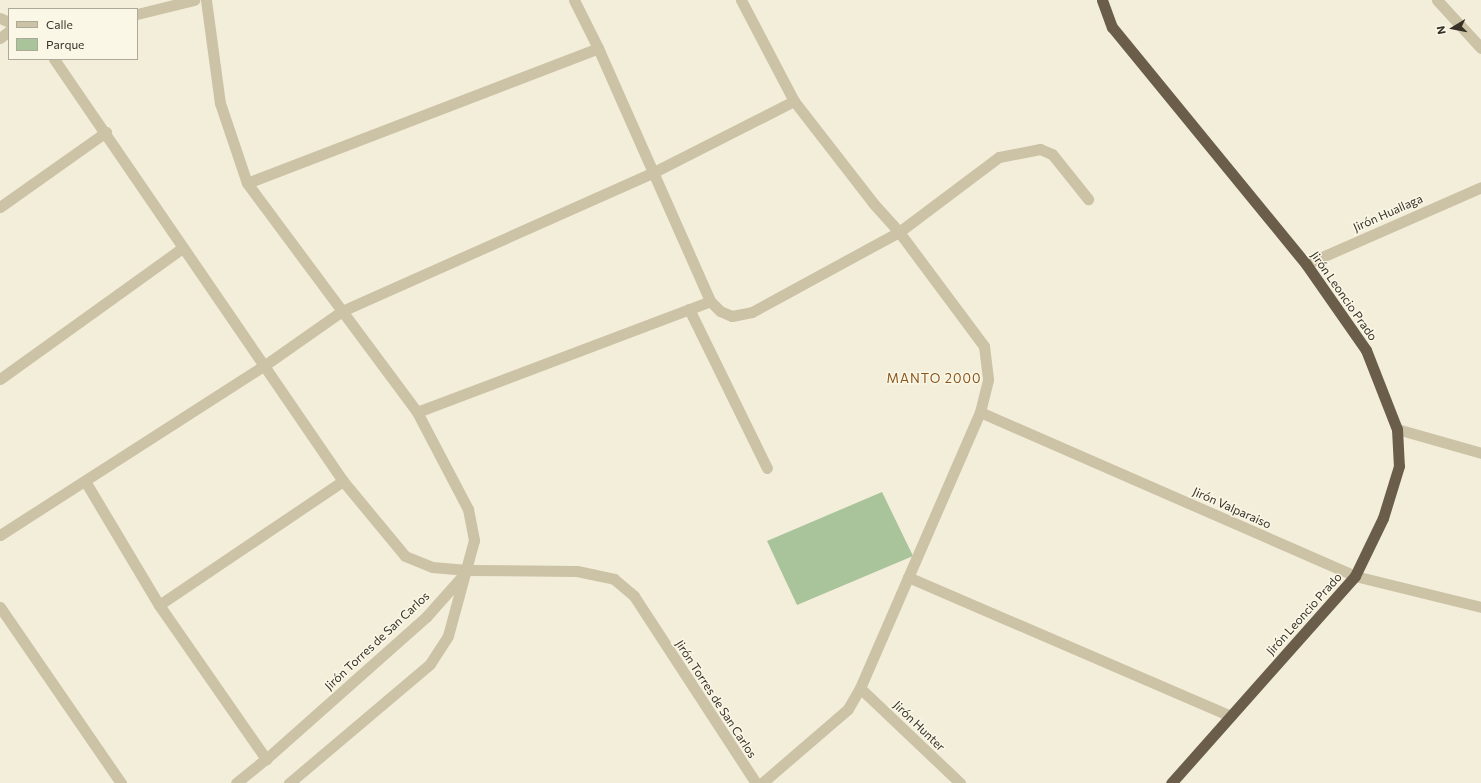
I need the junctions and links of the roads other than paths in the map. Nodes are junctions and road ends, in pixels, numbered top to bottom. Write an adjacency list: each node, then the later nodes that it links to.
1 (194, 0): 7 (street)
2 (206, 0): 16 (street)
3 (574, 0): 10 (street)
4 (740, 0): 13 (street)
5 (1102, 0): 22 (highway, Jirón Leoncio Prado)
6 (1436, 0): 11 (street)
7 (138, 14)
8 (8, 32): 9 (street)
9 (0, 38)
10 (598, 48): 15 (street); 16 (street)
11 (1481, 48)
12 (55, 60): 14 (street)
13 (794, 101): 15 (street); 20 (street)
14 (106, 132): 19 (street); 21 (street)
15 (654, 172): 23 (street); 25 (street)
16 (247, 183): 25 (street)
17 (1481, 186): 22 (street, Jirón Huallaga)
18 (1088, 199): 20 (street)
19 (0, 207)
20 (900, 232): 23 (street); 29 (street)
21 (182, 248): 26 (street); 27 (street)
22 (1306, 264): 30 (highway, Jirón Leoncio Prado)
23 (710, 301): 24 (street)
24 (689, 309): 28 (street); 32 (street)
25 (342, 311): 26 (street); 28 (street)
26 (265, 365): 33 (street); 34 (street)
27 (0, 379)
28 (417, 412): 36 (street)
29 (980, 412): 37 (street, Jirón Valparaiso); 38 (street)
30 (1397, 429): 31 (street); 37 (highway, Jirón Leoncio Prado)
31 (1481, 453)
32 (767, 468)
33 (85, 481): 35 (street); 39 (street)
34 (343, 481): 36 (street); 39 (street)
35 (0, 535)
36 (467, 570): 44 (street, Jirón Torres de San Carlos); 47 (street); 48 (street, Jirón Torres de San Carlos)
37 (1355, 576): 41 (street, Jirón Valparaiso); 43 (highway, Jirón Leoncio Prado)
38 (908, 577): 42 (street); 43 (street)
39 (159, 605): 44 (street)
40 (0, 607): 45 (street)
41 (1481, 607)
42 (860, 688): 49 (street); 50 (street, Jirón Hunter)
43 (1230, 716): 51 (highway, Jirón Leoncio Prado)
44 (266, 759): 46 (street, Jirón Torres de San Carlos)
45 (121, 783)
46 (236, 783)
47 (289, 783)
48 (756, 783)
49 (762, 783)
50 (960, 783)
51 (1171, 783)

